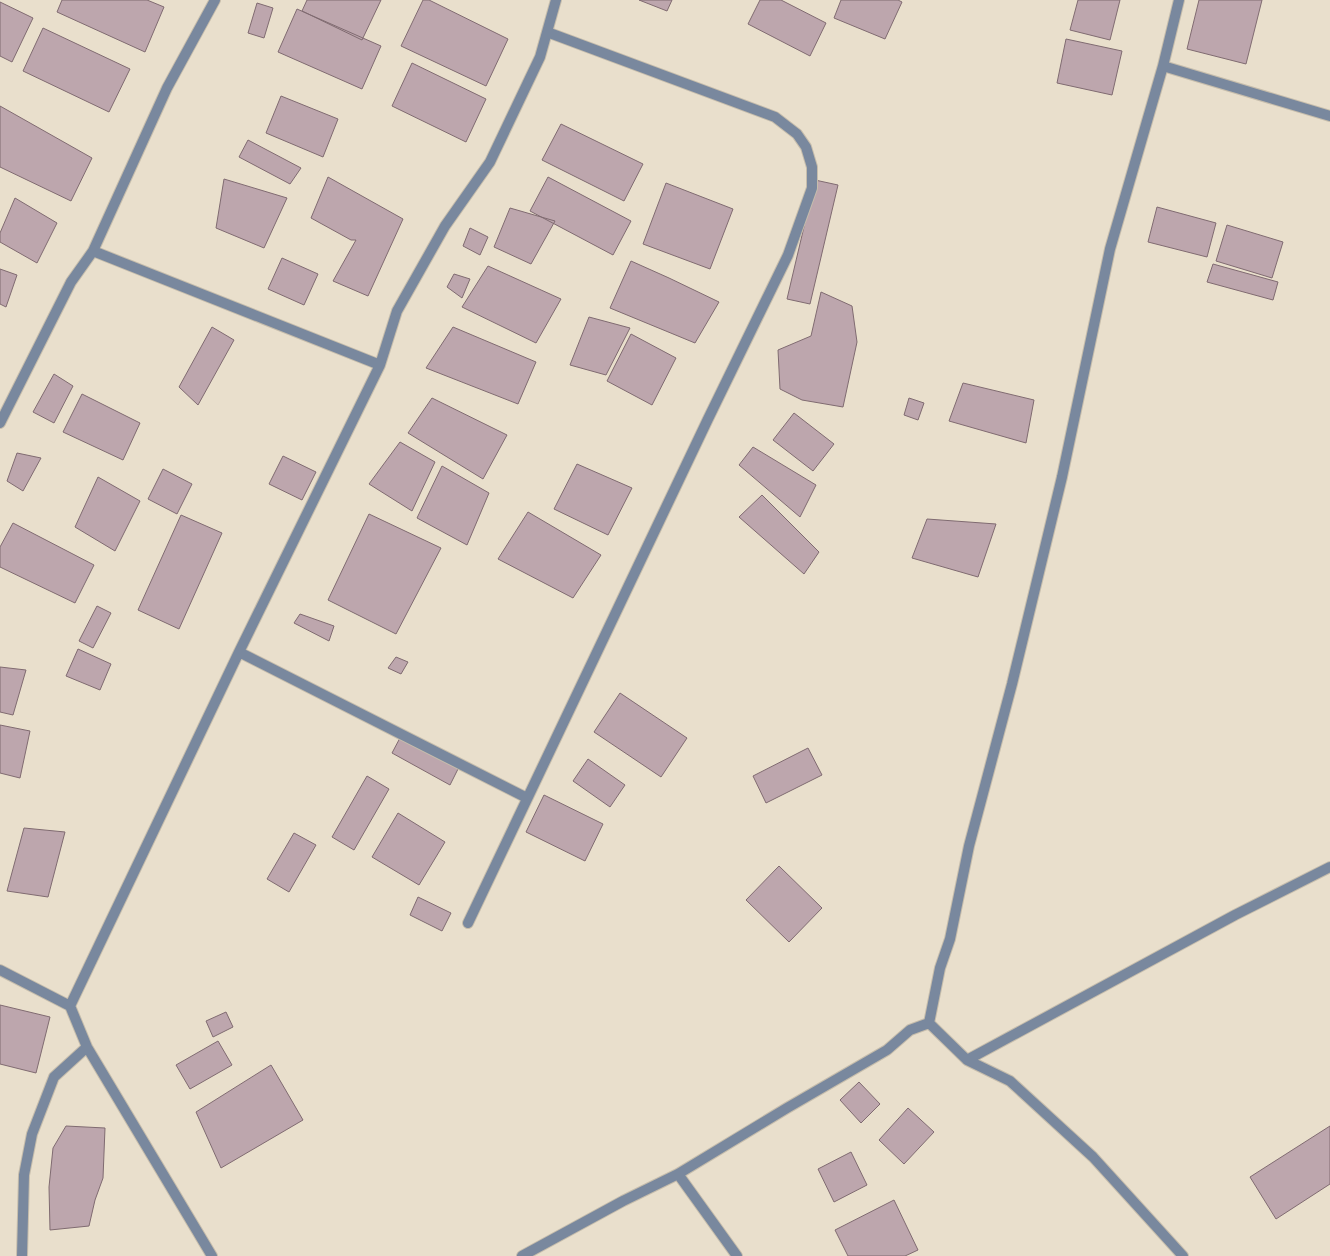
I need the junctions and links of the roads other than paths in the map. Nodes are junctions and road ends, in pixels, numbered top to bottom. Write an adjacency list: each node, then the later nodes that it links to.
1 (214, 0): 7 (street)
2 (556, 0): 4 (street)
3 (1179, 0): 5 (street)
4 (547, 32): 8 (street); 11 (street)
5 (1162, 66): 6 (street); 16 (street)
6 (1330, 116)
7 (93, 252): 8 (street); 9 (street)
8 (380, 365): 10 (street)
9 (0, 423)
10 (239, 652): 11 (street); 15 (street)
11 (528, 798): 13 (street)
12 (1330, 867): 18 (street)
13 (468, 923)
14 (0, 970): 15 (street)
15 (70, 1006): 17 (street)
16 (929, 1023): 18 (street); 19 (street)
17 (86, 1047): 20 (street); 21 (street)
18 (967, 1060): 24 (street)
19 (678, 1174): 22 (street); 23 (street)
20 (22, 1256)
21 (212, 1256)
22 (522, 1256)
23 (737, 1256)
24 (1183, 1256)

